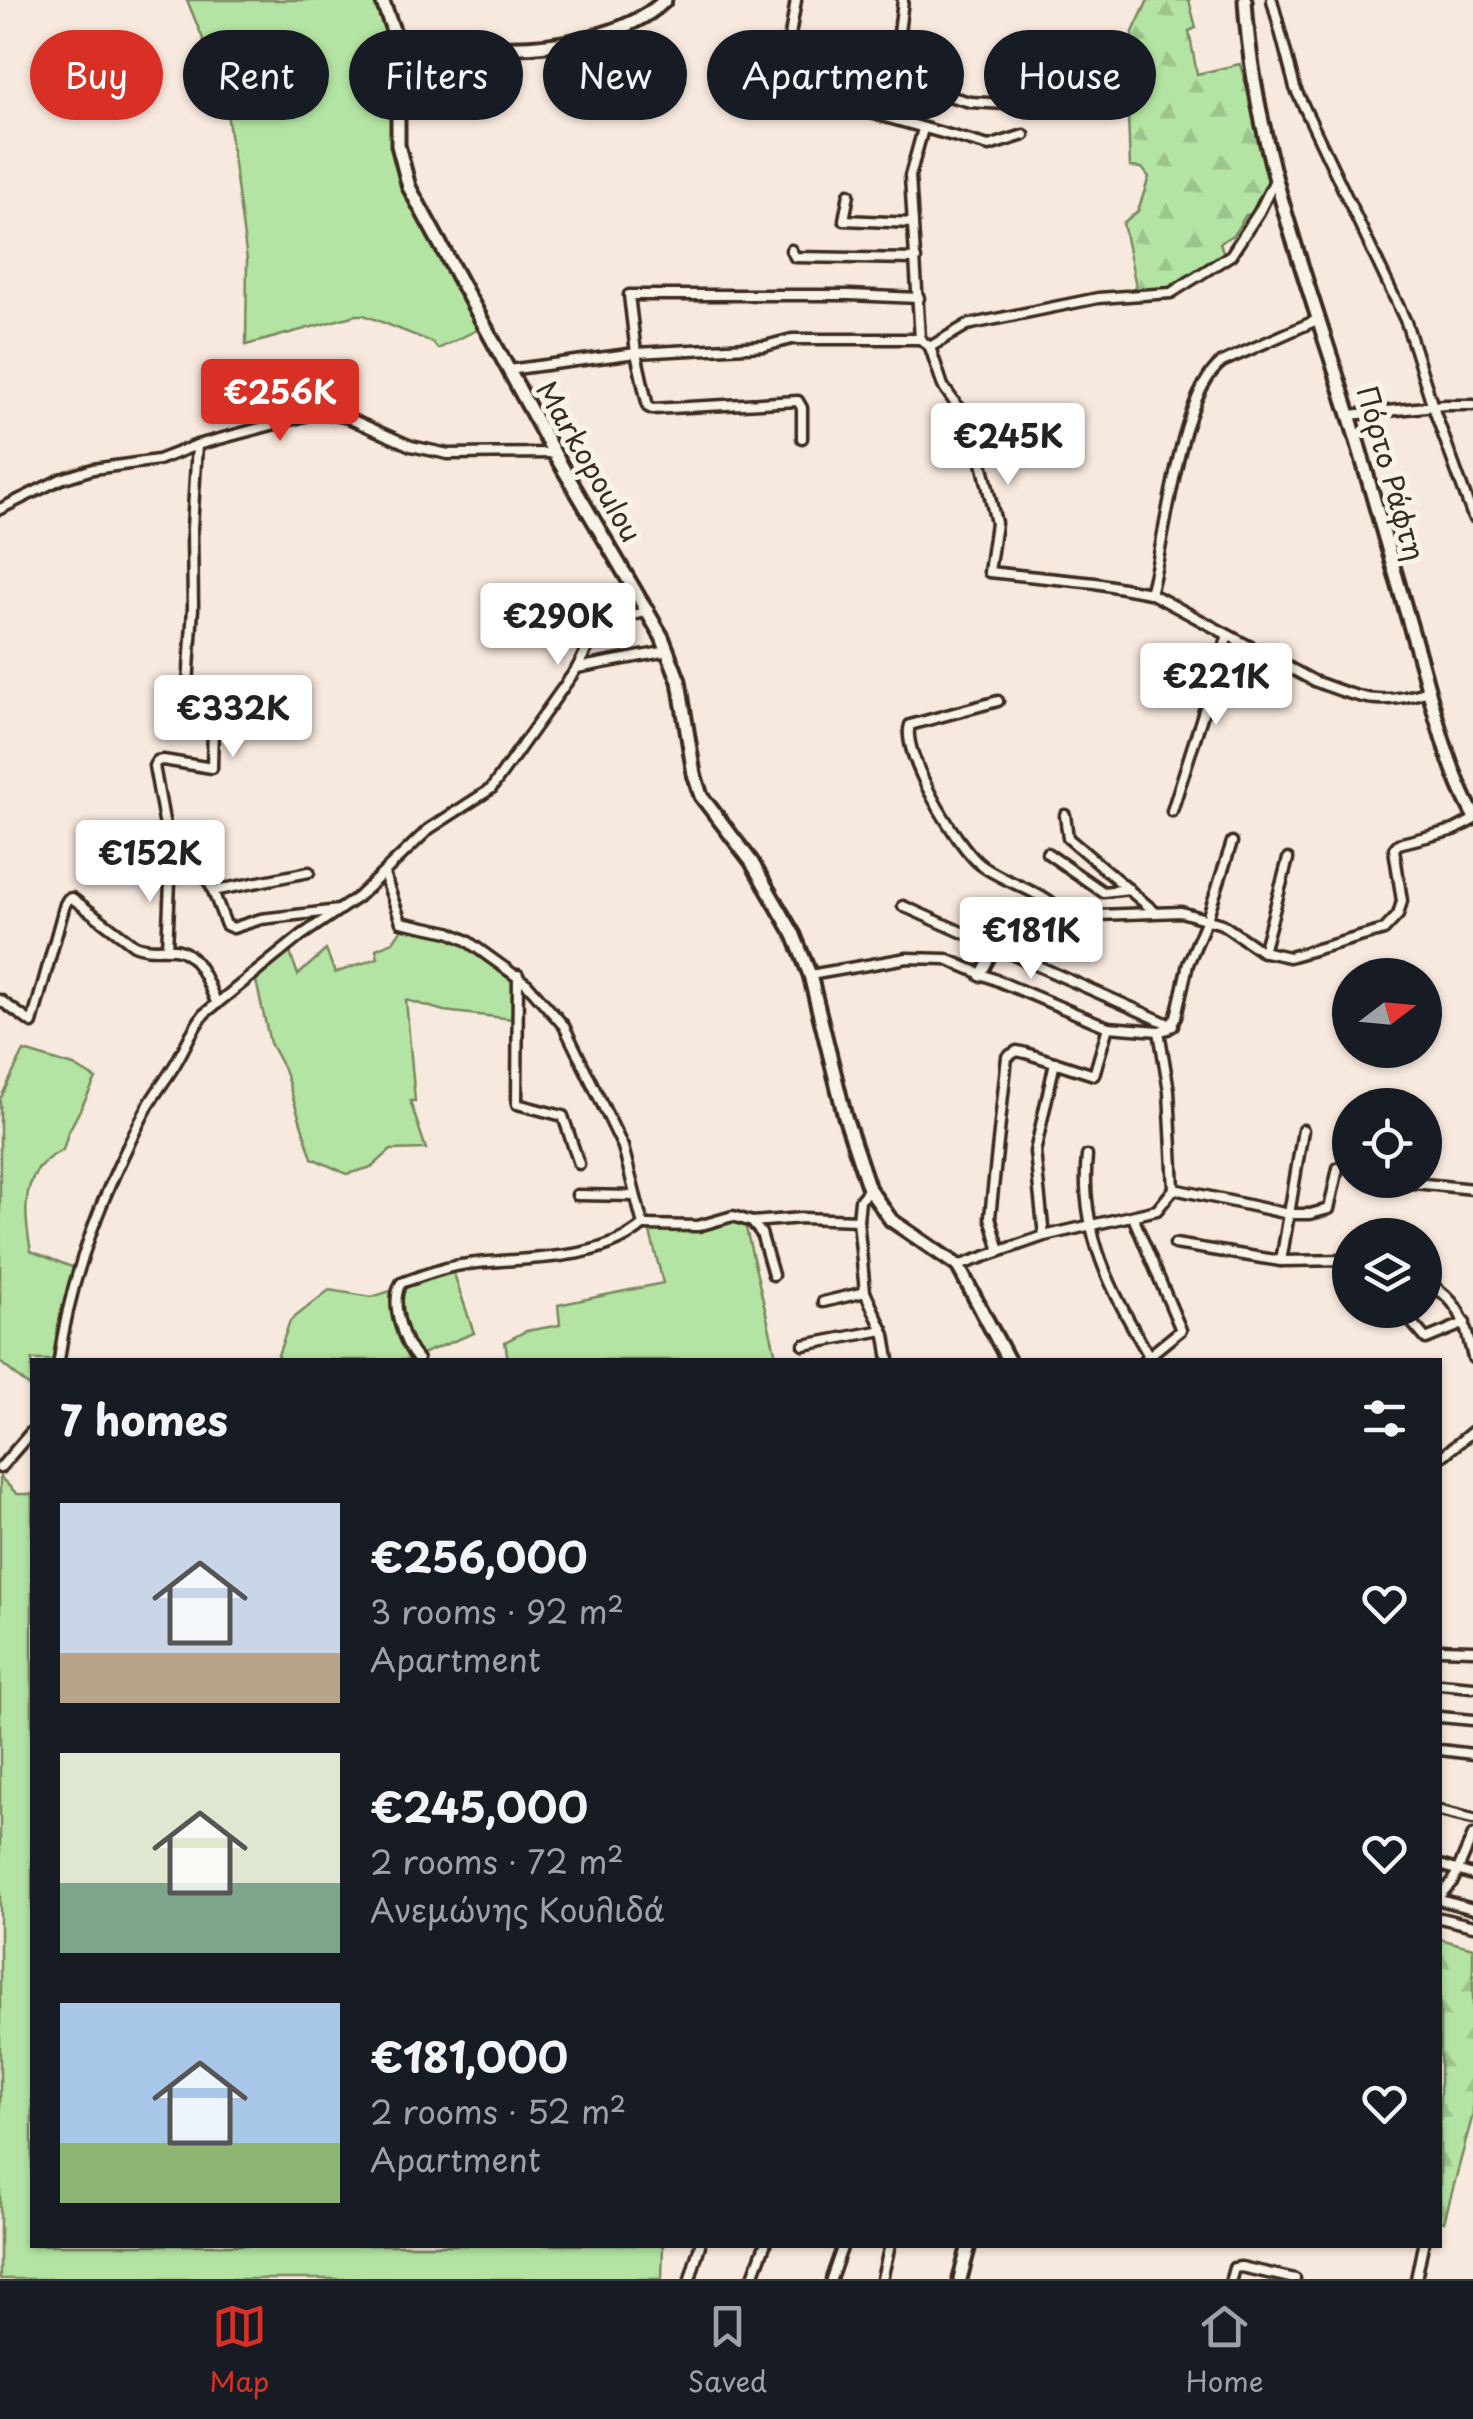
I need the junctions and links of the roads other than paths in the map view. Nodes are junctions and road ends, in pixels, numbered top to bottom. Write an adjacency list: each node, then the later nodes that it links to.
1 (382, 0): 7 (street, Markopoulou)
2 (664, 0): 10 (street)
3 (796, 0): 8 (street)
4 (903, 0): 9 (street)
5 (1242, 0): 15 (street, Πόρτο Ράφτη)
6 (1272, 0): 31 (street)
7 (393, 30)
8 (792, 30)
9 (899, 30)
10 (523, 47)
11 (398, 120): 29 (street, Markopoulou)
12 (892, 120): 13 (street)
13 (923, 129): 14 (street); 19 (street)
14 (1024, 135)
15 (1276, 178): 17 (street, Πόρτο Ράφτη); 18 (street)
16 (848, 194): 19 (street)
17 (1284, 204): 18 (street); 25 (street, Πόρτο Ράφτη)
18 (1259, 212): 27 (street)
19 (914, 223): 20 (street)
20 (915, 243): 22 (street); 23 (street)
21 (809, 257): 22 (street)
22 (901, 258): 23 (street)
23 (916, 259): 24 (street)
24 (918, 298): 26 (street); 28 (street)
25 (1319, 319): 32 (street, Πόρτο Ράφτη); 38 (street)
26 (920, 339): 27 (street); 28 (street)
27 (930, 347): 38 (street)
28 (636, 353): 29 (street); 33 (street)
29 (508, 370): 35 (street, Markopoulou)
30 (1473, 405): 31 (street)
31 (1432, 407): 32 (street); 37 (street)
32 (1350, 416): 43 (street, Πόρτο Ράφτη)
33 (802, 438)
34 (197, 445): 35 (street); 36 (street); 50 (street)
35 (554, 453): 39 (street, Markopoulou)
36 (0, 509)
37 (1473, 516)
38 (1150, 593): 40 (street)
39 (650, 611): 41 (street, Markopoulou); 42 (street)
40 (1228, 636): 43 (street); 45 (street)
41 (668, 651): 42 (street); 64 (street, Markopoulou)
42 (577, 668): 53 (street)
43 (1428, 691): 47 (street, Πόρτο Ράφτη)
44 (998, 701): 59 (street)
45 (1172, 810)
46 (1065, 815): 54 (street)
47 (1473, 817): 63 (street)
48 (1232, 842): 60 (street)
49 (1047, 854): 54 (street)
50 (171, 858): 55 (street); 62 (street)
51 (1288, 860): 63 (street)
52 (309, 872): 55 (street)
53 (384, 874): 57 (street); 65 (street)
54 (1130, 890): 58 (street)
55 (213, 891): 57 (street)
56 (904, 906): 61 (street)
57 (339, 910): 68 (street)
58 (1154, 911): 59 (street); 60 (street)
59 (1066, 917): 61 (street)
60 (1207, 919): 63 (street); 70 (street)
61 (995, 948): 66 (street); 70 (street)
62 (166, 949): 67 (street); 68 (street)
63 (1264, 952)
64 (810, 975): 66 (street); 77 (street, Markopoulou)
65 (518, 976): 75 (street); 81 (street)
66 (980, 976): 69 (street)
67 (0, 1000)
68 (218, 1004): 103 (street)
69 (1108, 1026): 71 (street); 72 (street)
70 (1173, 1026): 71 (street)
71 (1159, 1032): 78 (street)
72 (1055, 1062): 89 (street); 91 (street)
73 (1303, 1130): 83 (street)
74 (1087, 1156): 88 (street)
75 (579, 1164)
76 (1442, 1186): 79 (street)
77 (869, 1189): 85 (street); 94 (street, Markopoulou)
78 (1174, 1189): 83 (street); 84 (street)
79 (1473, 1189)
80 (577, 1195): 81 (street)
81 (635, 1196): 87 (street)
82 (1332, 1196): 83 (street)
83 (1288, 1214): 93 (street)
84 (1133, 1217): 88 (street); 107 (street)
85 (858, 1220): 86 (street); 96 (street)
86 (752, 1222): 87 (street); 95 (street)
87 (642, 1225): 104 (street)
88 (1090, 1225): 89 (street); 107 (street)
89 (1044, 1236): 91 (street)
90 (1175, 1244): 93 (street)
91 (1000, 1251): 94 (street)
92 (1332, 1260): 93 (street)
93 (1281, 1261)
94 (958, 1266): 106 (street, Markopoulou)
95 (773, 1275)
96 (864, 1292): 98 (street); 101 (street)
97 (1442, 1293): 99 (street)
98 (822, 1302)
99 (1465, 1323): 100 (street); 108 (street)
100 (1417, 1328)
101 (882, 1330): 102 (street); 105 (street)
102 (804, 1345)
103 (59, 1358)
104 (416, 1358)
105 (889, 1358)
106 (1007, 1358)
107 (1146, 1358)
108 (1473, 1358)
109 (1473, 1418): 110 (street)
110 (1472, 1432): 112 (street)
111 (30, 1433): 113 (street)
112 (1442, 1456)
113 (0, 1468)
114 (1442, 1649): 115 (street)
115 (1473, 1650)
116 (1442, 1684): 117 (street)
117 (1473, 1686)
118 (1442, 1717): 119 (street)
119 (1473, 1720)
120 (1442, 1750): 121 (street)
121 (1473, 1754)
122 (1442, 1811): 123 (street)
123 (1473, 1819)
124 (1473, 1835): 126 (street)
125 (1443, 1865): 126 (street)
126 (1458, 1871): 127 (street); 128 (street)
127 (1473, 1875)
128 (1442, 1894)
129 (1442, 1898): 130 (street)
130 (1473, 1909)
131 (1442, 1918): 132 (street)
132 (1473, 1926)
133 (699, 2248): 139 (street)
134 (764, 2248): 140 (street)
135 (842, 2248): 141 (street)
136 (889, 2248): 142 (street)
137 (968, 2248): 143 (street)
138 (1422, 2248): 146 (street)
139 (690, 2279)
140 (752, 2279)
141 (830, 2279)
142 (882, 2279)
143 (960, 2279)
144 (1230, 2279): 145 (street)
145 (1295, 2279)
146 (1416, 2279)

